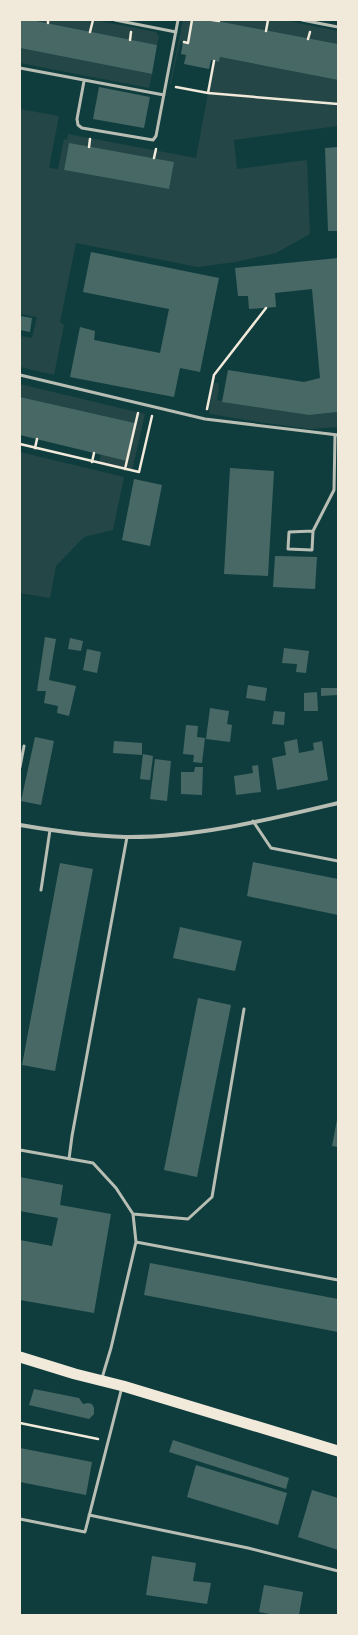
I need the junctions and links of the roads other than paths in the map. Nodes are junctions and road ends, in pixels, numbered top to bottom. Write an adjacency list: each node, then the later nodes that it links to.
1 (115, 20): 4 (lane)
2 (178, 20): 6 (lane)
3 (302, 20): 5 (lane)
4 (128, 21): 6 (lane)
5 (338, 27)
6 (176, 32): 9 (lane)
7 (20, 68): 8 (lane)
8 (84, 80): 9 (lane); 9 (lane)
9 (164, 95)
10 (20, 375): 11 (lane)
11 (336, 435): 12 (lane)
12 (313, 531): 12 (lane)
13 (24, 746): 14 (lane)
14 (20, 767)
15 (338, 803): 16 (street)
16 (253, 822): 19 (street); 20 (lane)
17 (20, 825): 18 (street)
18 (50, 830): 19 (street); 21 (lane)
19 (127, 837): 24 (lane)
20 (338, 861)
21 (41, 890)
22 (244, 1009): 25 (lane)
23 (20, 1150): 24 (lane)
24 (69, 1159): 25 (lane)
25 (133, 1214): 26 (lane)
26 (136, 1242): 27 (lane); 29 (lane)
27 (338, 1280)
28 (20, 1357): 29 (highway)
29 (101, 1380): 30 (highway)
30 (123, 1386): 31 (highway); 32 (lane)
31 (338, 1451)
32 (89, 1515): 33 (lane); 34 (lane)
33 (20, 1519)
34 (338, 1571)

